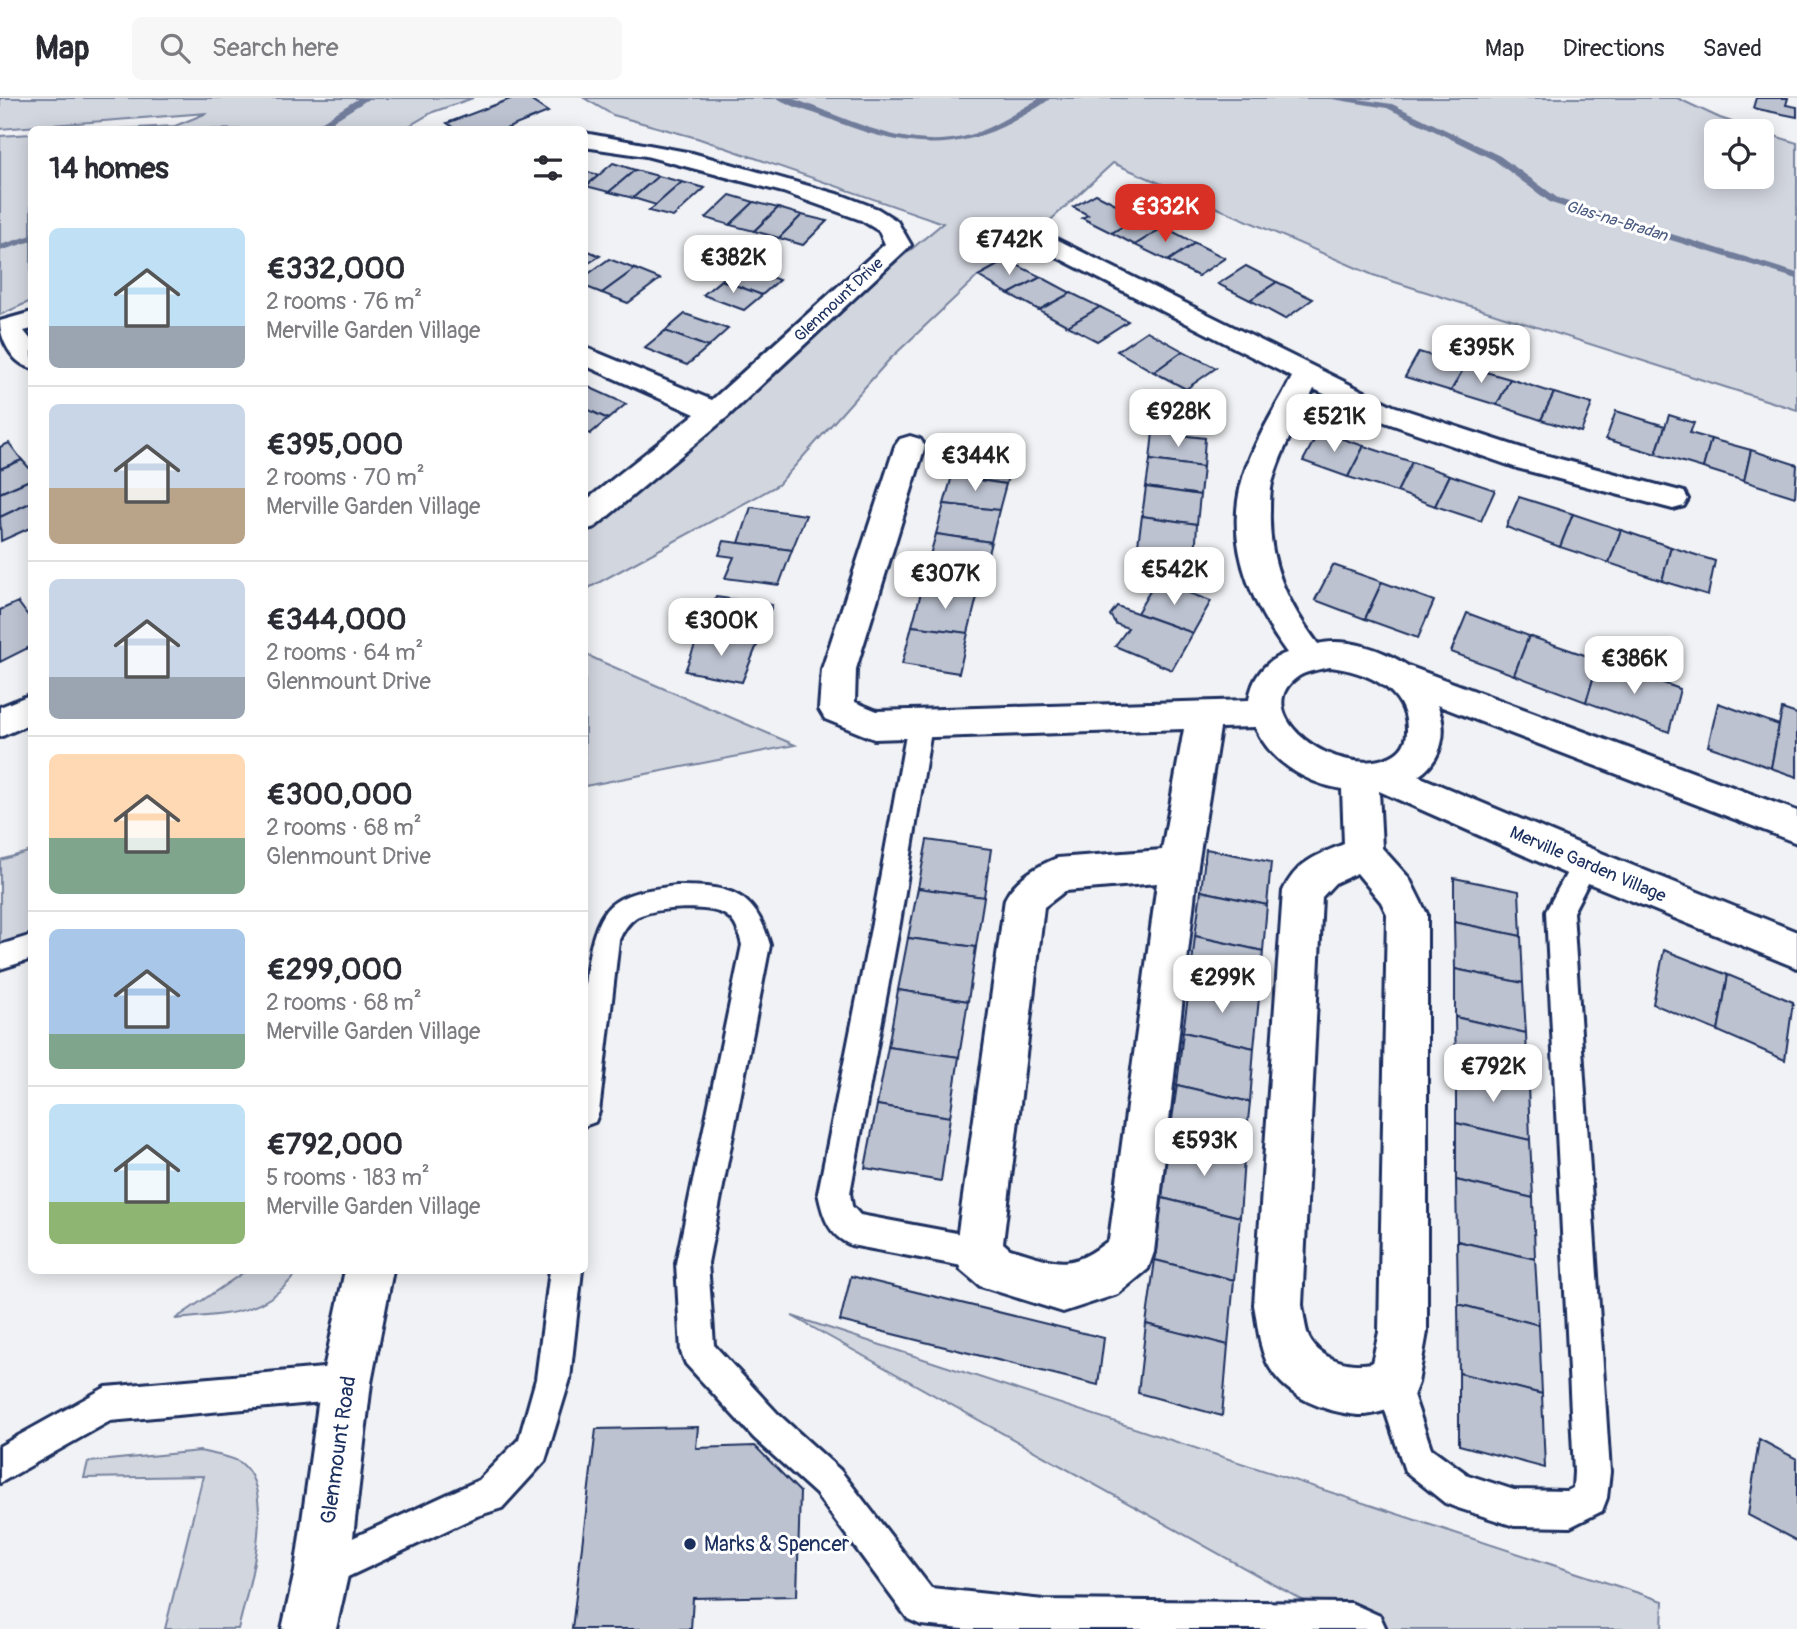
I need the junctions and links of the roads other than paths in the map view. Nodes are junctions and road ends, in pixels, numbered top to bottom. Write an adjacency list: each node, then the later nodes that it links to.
1 (588, 140): 7 (street, Glenmount Drive)
2 (1056, 247): 6 (street)
3 (13, 325): 4 (street)
4 (28, 352)
5 (588, 357): 7 (street)
6 (1308, 374): 9 (street); 11 (street)
7 (716, 412): 10 (street, Glenmount Drive)
8 (910, 446): 17 (street)
9 (1673, 499)
10 (588, 516)
11 (1308, 656): 12 (street); 14 (street)
12 (1395, 675): 18 (street); 19 (street)
13 (28, 709): 16 (street)
14 (1265, 713): 15 (street); 18 (street)
15 (1204, 716): 17 (street); 22 (street)
16 (0, 723)
17 (920, 723): 27 (lane)
18 (1370, 776): 20 (street); 21 (street, Merville Garden Village)
19 (1797, 827)
20 (1363, 853): 31 (street); 31 (street)
21 (1585, 864): 24 (street, Merville Garden Village); 31 (lane)
22 (1180, 865): 27 (street); 27 (street)
23 (28, 948): 25 (lane)
24 (1797, 950)
25 (0, 957)
26 (588, 1079): 35 (lane)
27 (978, 1253)
28 (368, 1274): 30 (street, Glenmount Road)
29 (566, 1274): 33 (lane)
30 (346, 1383): 32 (lane); 33 (street, Glenmount Road)
31 (1393, 1383)
32 (0, 1465)
33 (321, 1571): 34 (street, Glenmount Road)
34 (309, 1629)
35 (1367, 1629)

